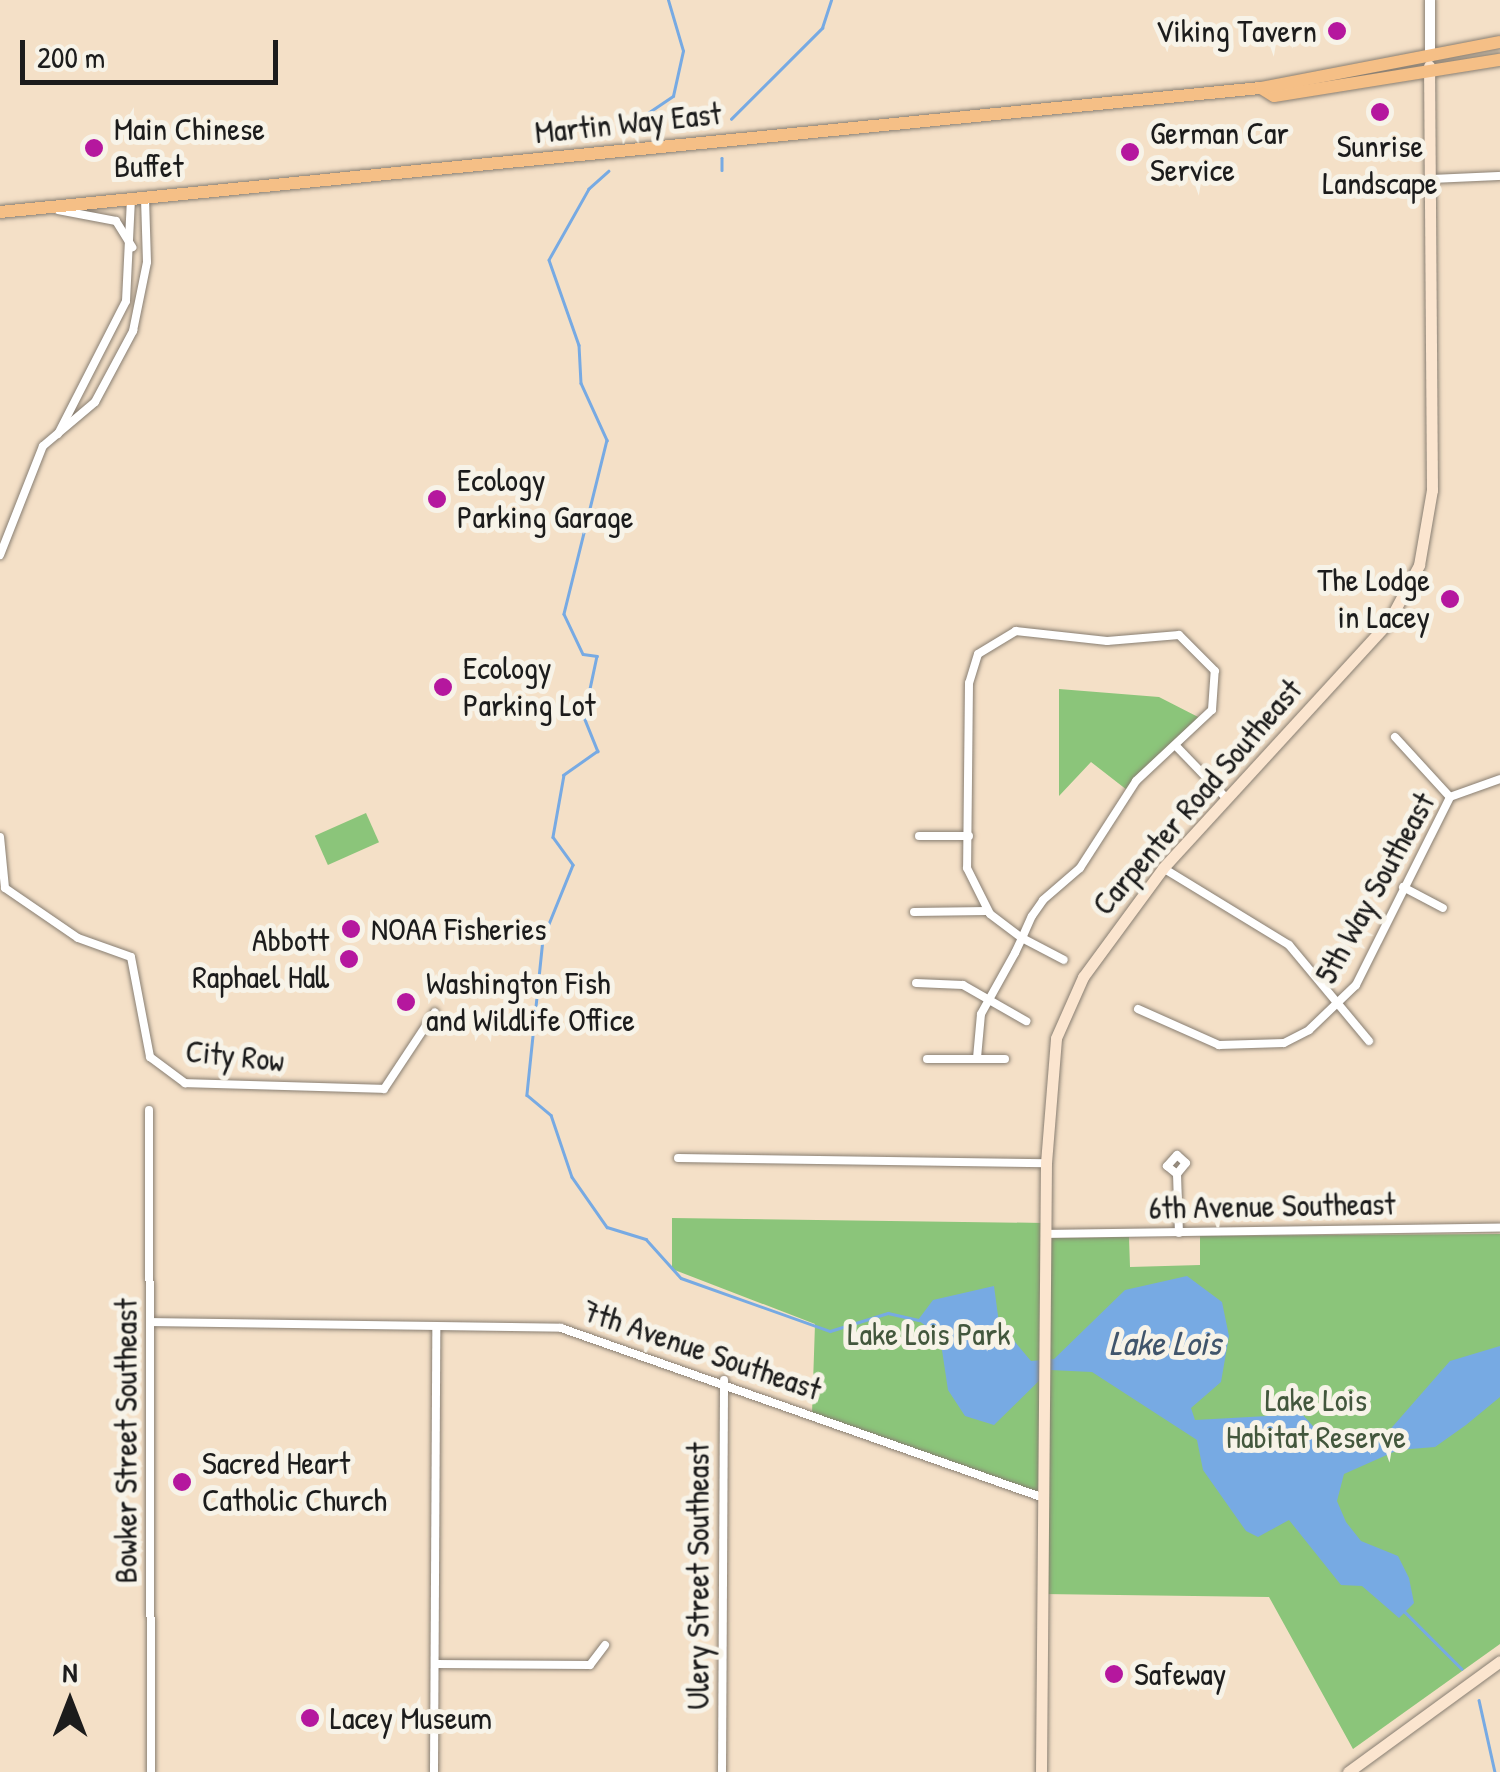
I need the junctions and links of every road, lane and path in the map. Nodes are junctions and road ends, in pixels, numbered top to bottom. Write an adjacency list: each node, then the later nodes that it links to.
1 (1430, 0): 3 (street)
2 (1500, 42): 3 (main road, Martin Way East)
3 (1430, 57): 5 (main road, Carpenter Road Southeast); 6 (main road, Martin Way East)
4 (1500, 60): 5 (main road, Martin Way East)
5 (1429, 74): 6 (main road, Martin Way East); 8 (main road, Carpenter Road Southeast)
6 (1261, 88): 9 (main road, Martin Way East)
7 (1500, 176): 8 (street)
8 (1430, 179): 19 (main road, Carpenter Road Southeast)
9 (138, 198): 10 (main road, Martin Way East); 12 (street); 13 (street)
10 (49, 208): 11 (main road, Martin Way East); 12 (street)
11 (0, 212)
12 (134, 255): 13 (street)
13 (58, 434): 14 (street)
14 (0, 555)
15 (1395, 737): 18 (street)
16 (1178, 747): 19 (street); 21 (street); 28 (street)
17 (1500, 779): 18 (street, 5th Way Southeast)
18 (1450, 797): 24 (street, 5th Way Southeast)
19 (1226, 798): 23 (main road, Carpenter Road Southeast)
20 (918, 836): 21 (street)
21 (968, 836): 26 (street)
22 (0, 837): 34 (street, City Row)
23 (1163, 868): 32 (street, 5th Way Southeast); 42 (main road, Carpenter Road Southeast)
24 (1402, 887): 25 (street); 32 (street, 5th Way Southeast)
25 (1443, 908)
26 (988, 911): 27 (street); 28 (street)
27 (914, 912)
28 (1022, 938): 29 (street); 31 (street)
29 (1064, 960)
30 (916, 983): 31 (street)
31 (990, 999): 35 (street); 38 (street)
32 (1338, 1007): 33 (street); 36 (street)
33 (1138, 1009)
34 (434, 1012)
35 (1026, 1020)
36 (1368, 1041)
37 (928, 1058): 38 (street)
38 (977, 1058): 39 (street)
39 (1005, 1059)
40 (149, 1110): 47 (street, Bowker Street Southeast)
41 (678, 1158): 42 (street)
42 (1046, 1162): 46 (main road, Carpenter Road Southeast)
43 (1177, 1174): 45 (street)
44 (1500, 1228): 45 (street, 6th Avenue Southeast)
45 (1178, 1233): 46 (street, 6th Avenue Southeast)
46 (1045, 1234): 50 (main road, Carpenter Road Southeast)
47 (151, 1322): 48 (street, 7th Avenue Southeast); 54 (street, Bowker Street Southeast)
48 (436, 1329): 49 (street, 7th Avenue Southeast); 53 (street)
49 (724, 1380): 50 (street, 7th Avenue Southeast); 56 (street, Ulery Street Southeast)
50 (1044, 1498): 57 (main road, Carpenter Road Southeast)
51 (606, 1645): 53 (street)
52 (1500, 1661): 58 (main road)
53 (436, 1664): 55 (street)
54 (150, 1772)
55 (434, 1772)
56 (722, 1772)
57 (1042, 1772)
58 (1348, 1772)

